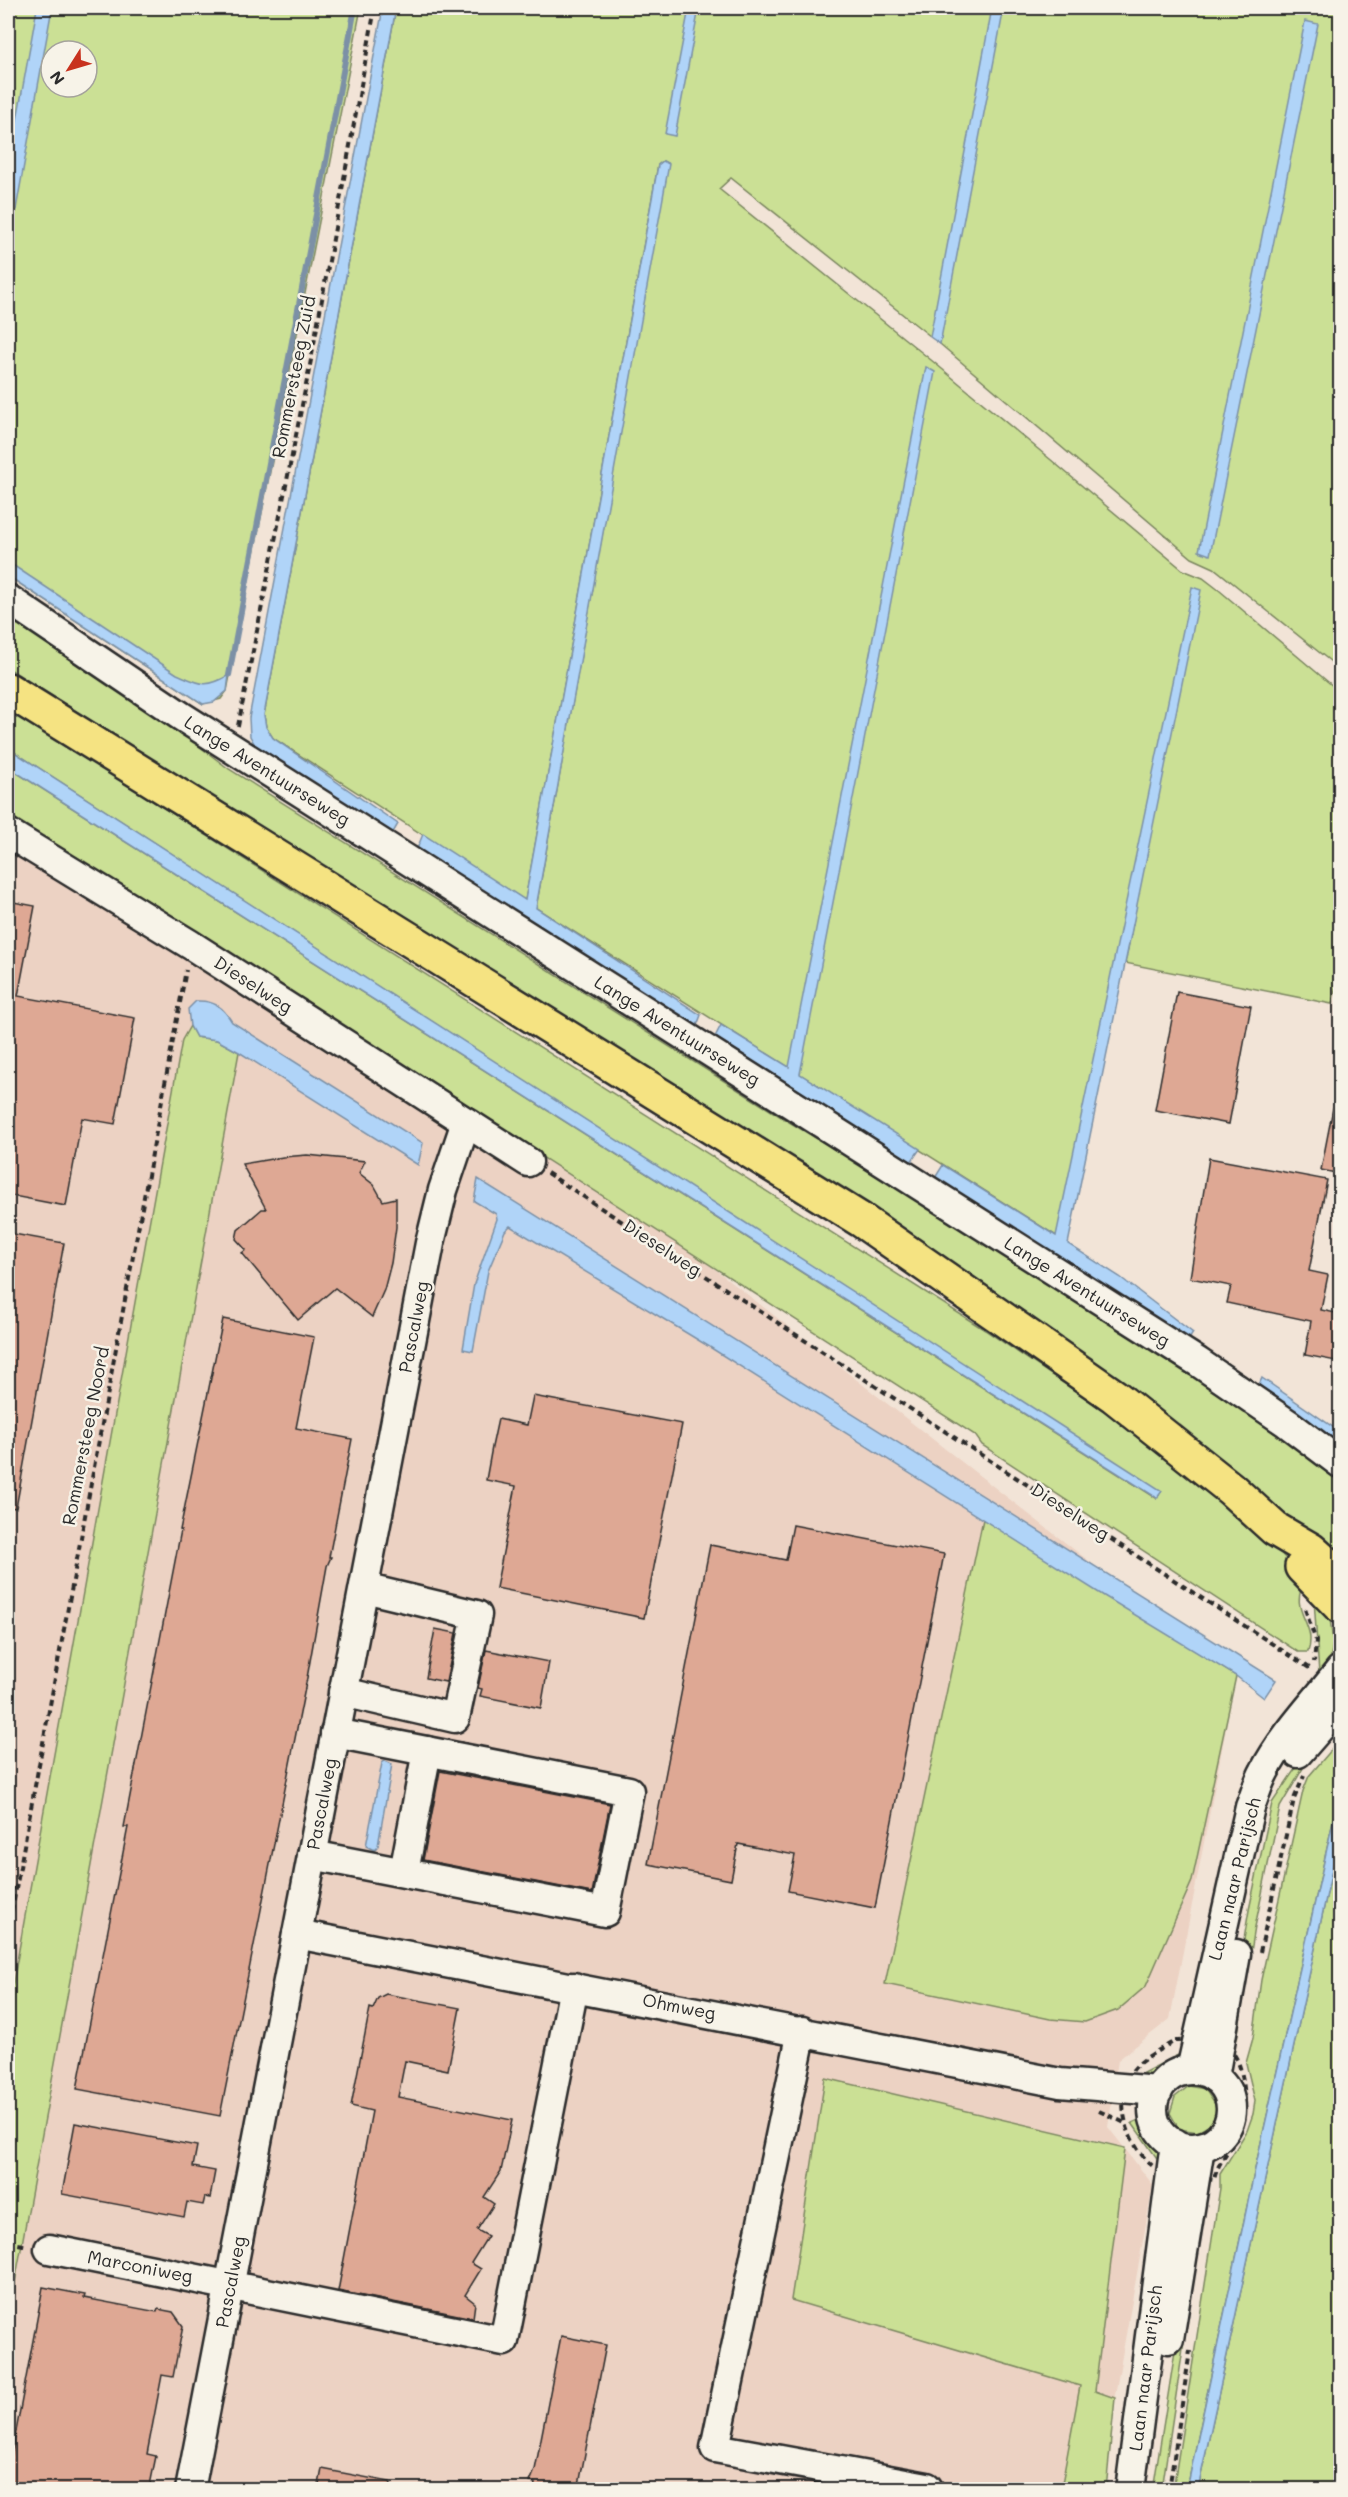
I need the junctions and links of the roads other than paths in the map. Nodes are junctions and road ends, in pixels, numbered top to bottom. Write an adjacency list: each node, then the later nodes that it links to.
1 (10, 601): 6 (street, Lange Aventuurseweg)
2 (8, 690): 7 (main road)
3 (8, 833): 4 (street, Dieselweg)
4 (466, 1122): 5 (street, Dieselweg); 8 (street, Pascalweg)
5 (528, 1162)
6 (1341, 1463)
7 (1327, 1578): 9 (main road)
8 (364, 1588): 11 (street, Pascalweg); 11 (street)
9 (1341, 1606)
10 (1341, 1670): 20 (street, Laan naar Parijsch)
11 (343, 1692): 13 (street, Pascalweg)
12 (1341, 1704): 20 (street, Laan naar Parijsch)
13 (335, 1733): 14 (street); 15 (street, Pascalweg)
14 (427, 1751): 16 (street); 16 (street)
15 (312, 1855): 16 (street); 17 (street, Pascalweg)
16 (404, 1872)
17 (297, 1934): 18 (street, Ohmweg); 26 (street, Pascalweg)
18 (574, 1987): 19 (street, Ohmweg); 26 (street, Marconiweg)
19 (802, 2031): 22 (street, Ohmweg); 28 (street)
20 (1223, 2048): 21 (street, Laan naar Parijsch)
21 (1202, 2074): 22 (street); 23 (street)
22 (1156, 2102): 23 (street)
23 (1187, 2145): 24 (street, Laan naar Parijsch)
24 (1182, 2176): 29 (street, Laan naar Parijsch); 30 (street, Laan naar Parijsch)
25 (50, 2249): 26 (street, Marconiweg)
26 (231, 2284): 27 (street, Pascalweg)
27 (190, 2490)
28 (929, 2490)
29 (1130, 2490)
30 (1146, 2490)

